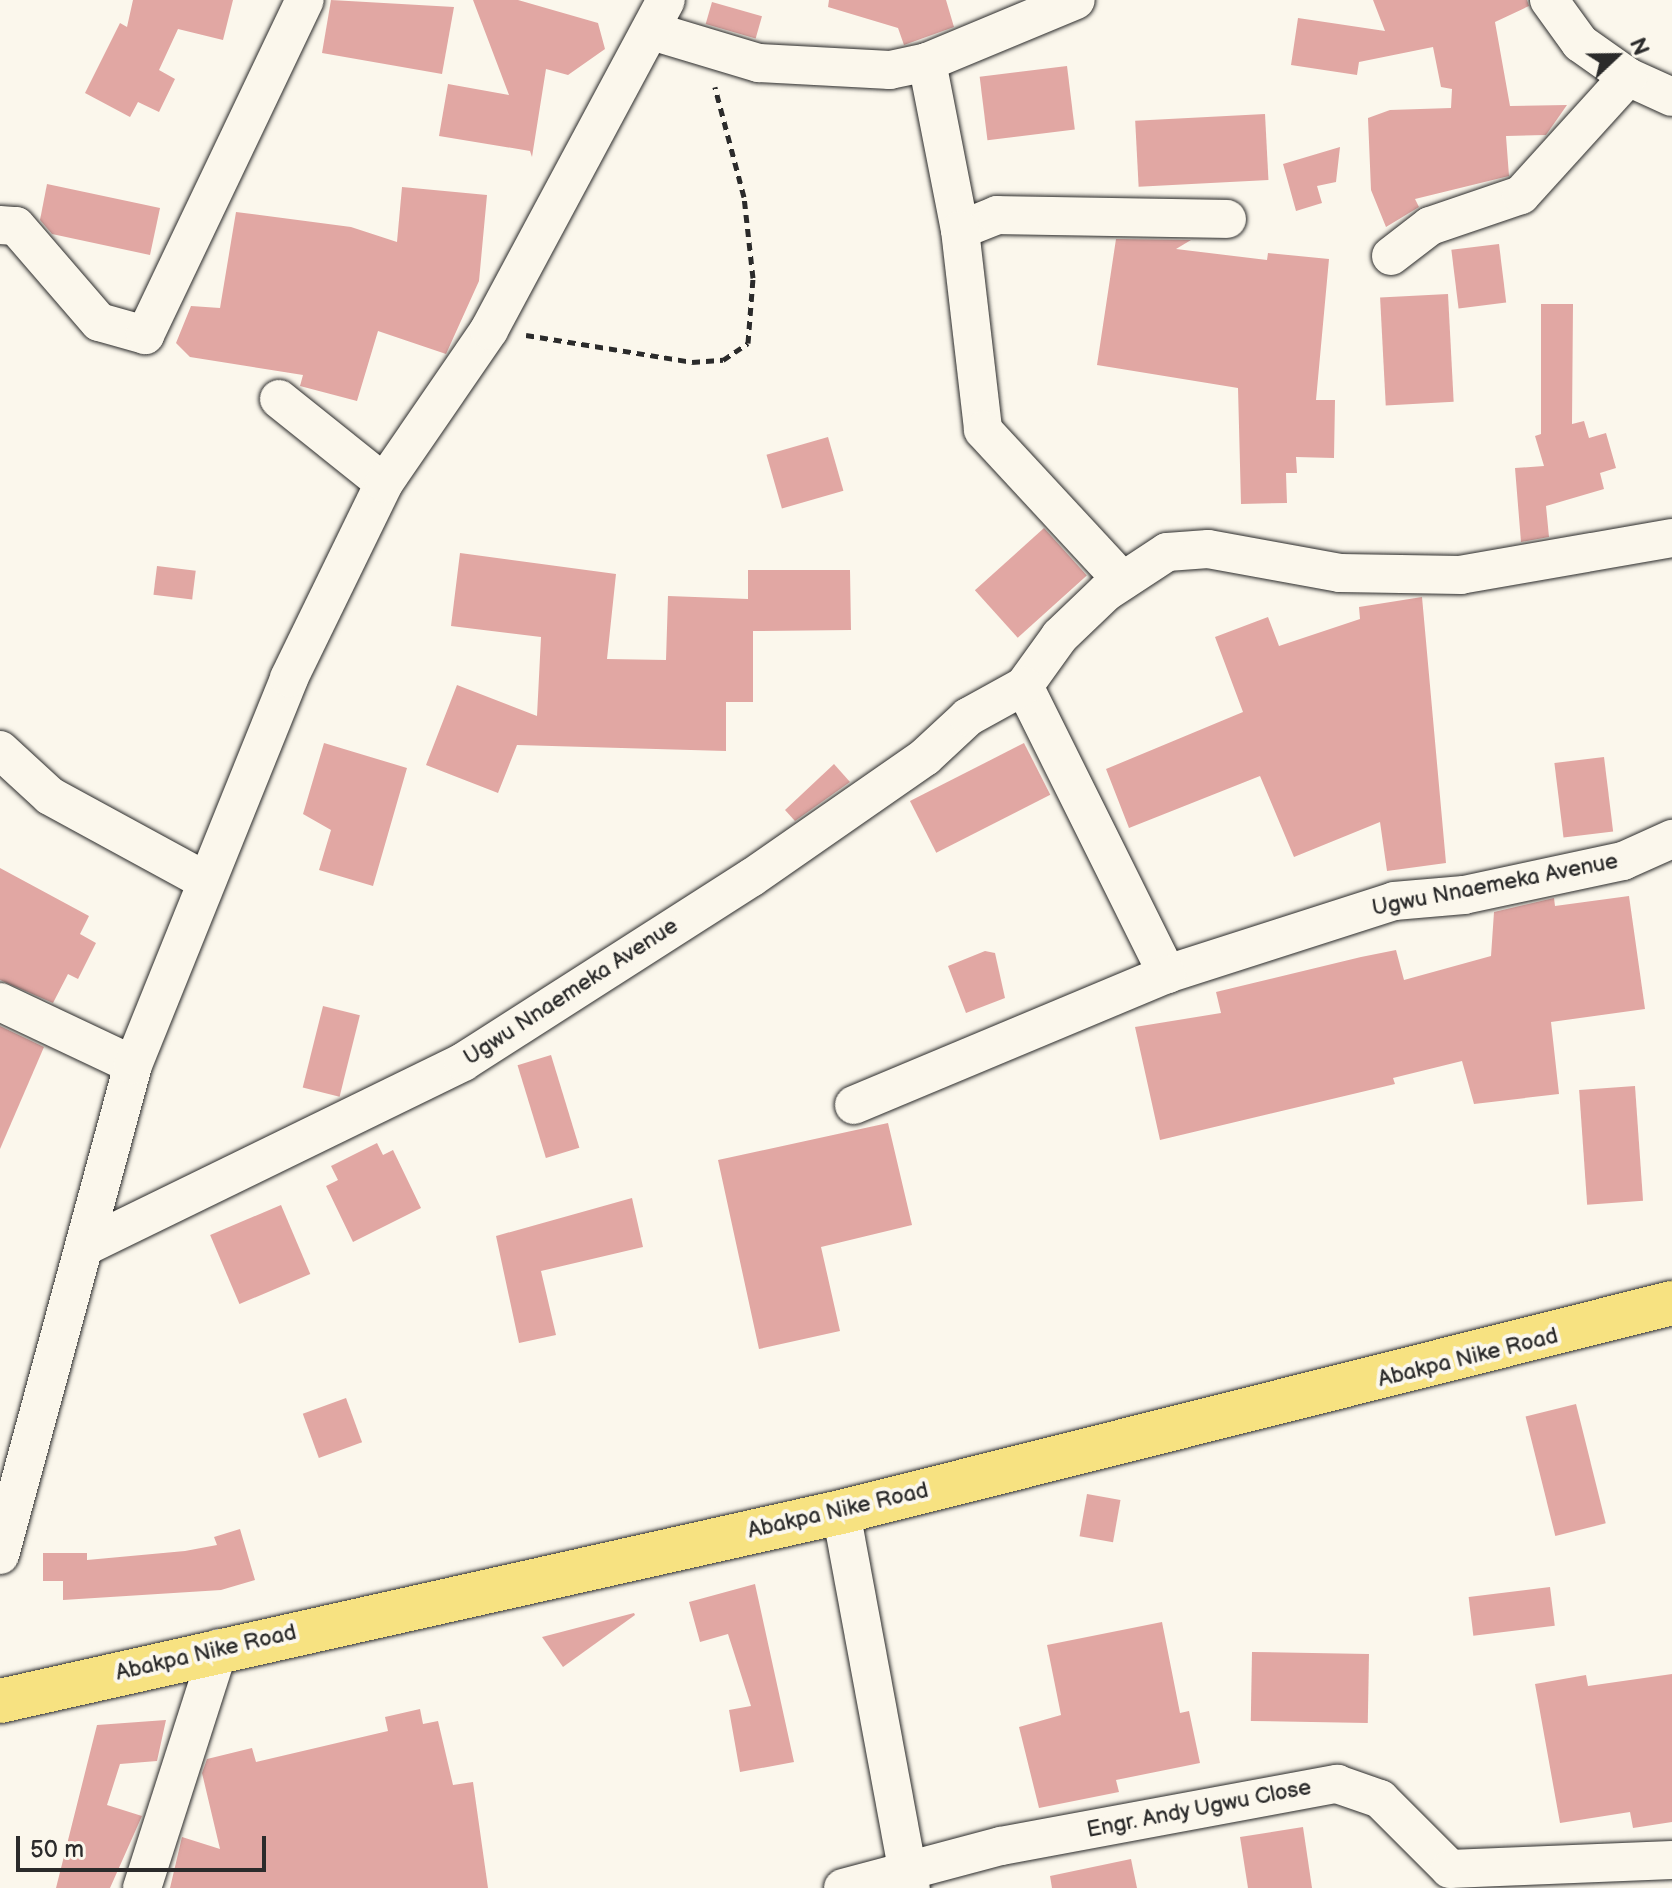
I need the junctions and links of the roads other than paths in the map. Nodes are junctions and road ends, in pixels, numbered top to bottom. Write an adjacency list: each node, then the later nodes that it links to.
1 (305, 0): 8 (street)
2 (1076, 0): 5 (street)
3 (1549, 0): 6 (street)
4 (659, 16): 5 (street); 12 (street)
5 (927, 62): 9 (street)
6 (1657, 83): 10 (street)
7 (1227, 219): 9 (street)
8 (0, 225)
9 (960, 230): 14 (street)
10 (1391, 256)
11 (279, 399): 12 (street)
12 (384, 483): 18 (street)
13 (1672, 538): 14 (street)
14 (1122, 580): 15 (street)
15 (1024, 686): 19 (street); 23 (street, Ugwu Nnaemeka Avenue)
16 (0, 750): 18 (street)
17 (1672, 839): 19 (street, Ugwu Nnaemeka Avenue)
18 (204, 880): 21 (street)
19 (1167, 974): 22 (street, Ugwu Nnaemeka Avenue)
20 (0, 1002): 21 (street)
21 (133, 1065): 23 (street)
22 (854, 1105)
23 (86, 1246): 26 (street)
24 (1672, 1303): 25 (main road, Abakpa Nike Road)
25 (841, 1512): 27 (main road, Abakpa Nike Road); 30 (street)
26 (0, 1555)
27 (219, 1648): 28 (main road, Abakpa Nike Road); 31 (street)
28 (0, 1701)
29 (1672, 1860): 30 (street, Engr. Andy Ugwu Close)
30 (910, 1881): 32 (street, Engr. Andy Ugwu Close)
31 (142, 1888)
32 (843, 1888)

